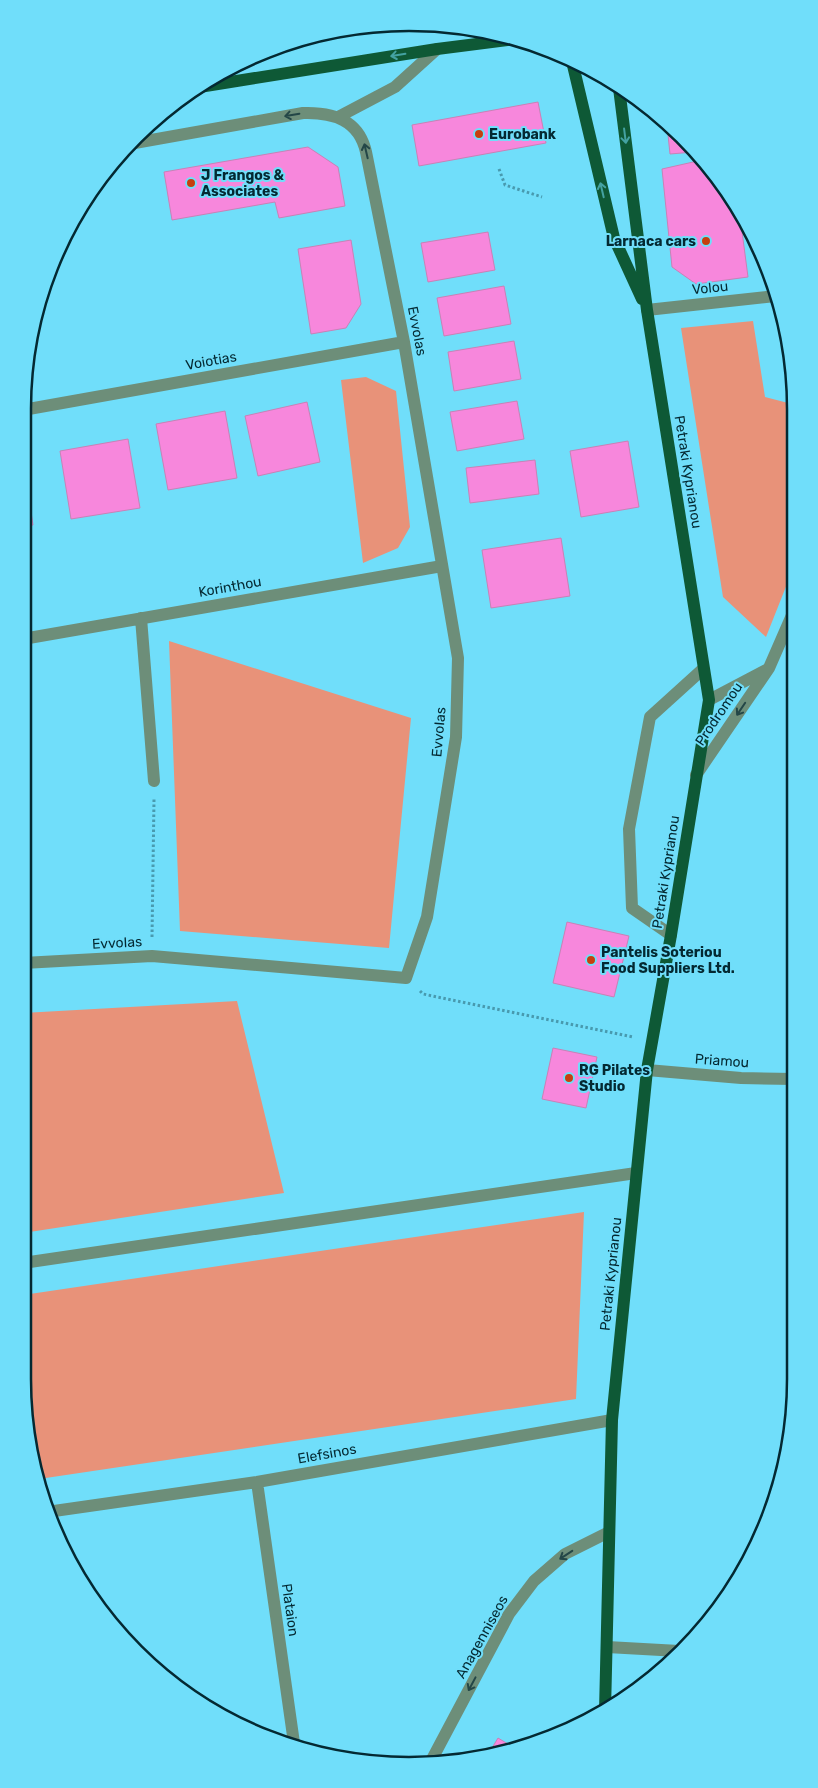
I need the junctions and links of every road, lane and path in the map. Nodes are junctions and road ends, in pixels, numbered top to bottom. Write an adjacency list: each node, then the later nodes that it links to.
1 (495, 42): 2 (main road)
2 (437, 49): 4 (main road, one-way to 4); 6 (street)
3 (574, 69): 11 (main road, Petraki Kyprianou, one-way to 3)
4 (216, 84)
5 (620, 96): 11 (main road, Petraki Kyprianou, one-way to 11)
6 (340, 116): 7 (street, one-way to 7); 12 (street, EvvoIas, one-way to 6)
7 (142, 142)
8 (499, 169): 9 (path)
9 (542, 197)
10 (770, 297): 11 (street, Volou)
11 (647, 310): 19 (main road, Petraki Kyprianou)
12 (404, 342): 13 (street, Voiotias); 14 (street, EvvoIas)
13 (31, 408)
14 (442, 566): 15 (street, Korinthou); 26 (street, EvvoIas)
15 (141, 618): 17 (street, Korinthou); 22 (street)
16 (787, 627): 18 (street, Prodromou)
17 (31, 637)
18 (769, 668): 20 (street, Prodromou); 21 (street, Prodromou, one-way to 21)
19 (703, 669): 20 (main road, Petraki Kyprianou); 23 (street)
20 (709, 700): 21 (main road, Petraki Kyprianou)
21 (695, 777): 23 (main road, Petraki Kyprianou)
22 (154, 780): 24 (path)
23 (671, 936): 27 (main road, Petraki Kyprianou)
24 (152, 956): 25 (street, EvvoIas); 26 (street, EvvoIas)
25 (31, 963)
26 (406, 978): 27 (path)
27 (651, 1041): 28 (main road, Petraki Kyprianou)
28 (647, 1070): 29 (street, Priamou); 30 (main road, Petraki Kyprianou)
29 (787, 1079)
30 (636, 1173): 31 (street); 32 (main road, Petraki Kyprianou)
31 (31, 1262)
32 (612, 1420): 33 (street, Elefsinos); 35 (main road, Petraki Kyprianou)
33 (257, 1482): 34 (street, Elefsinos); 39 (street, Plataion)
34 (55, 1511)
35 (609, 1532): 36 (main road, Petraki Kyprianou); 40 (street, Anagenniseos, one-way to 40)
36 (607, 1648): 37 (street); 38 (main road, Petraki Kyprianou)
37 (671, 1651)
38 (605, 1701)
39 (293, 1739)
40 (434, 1756)

